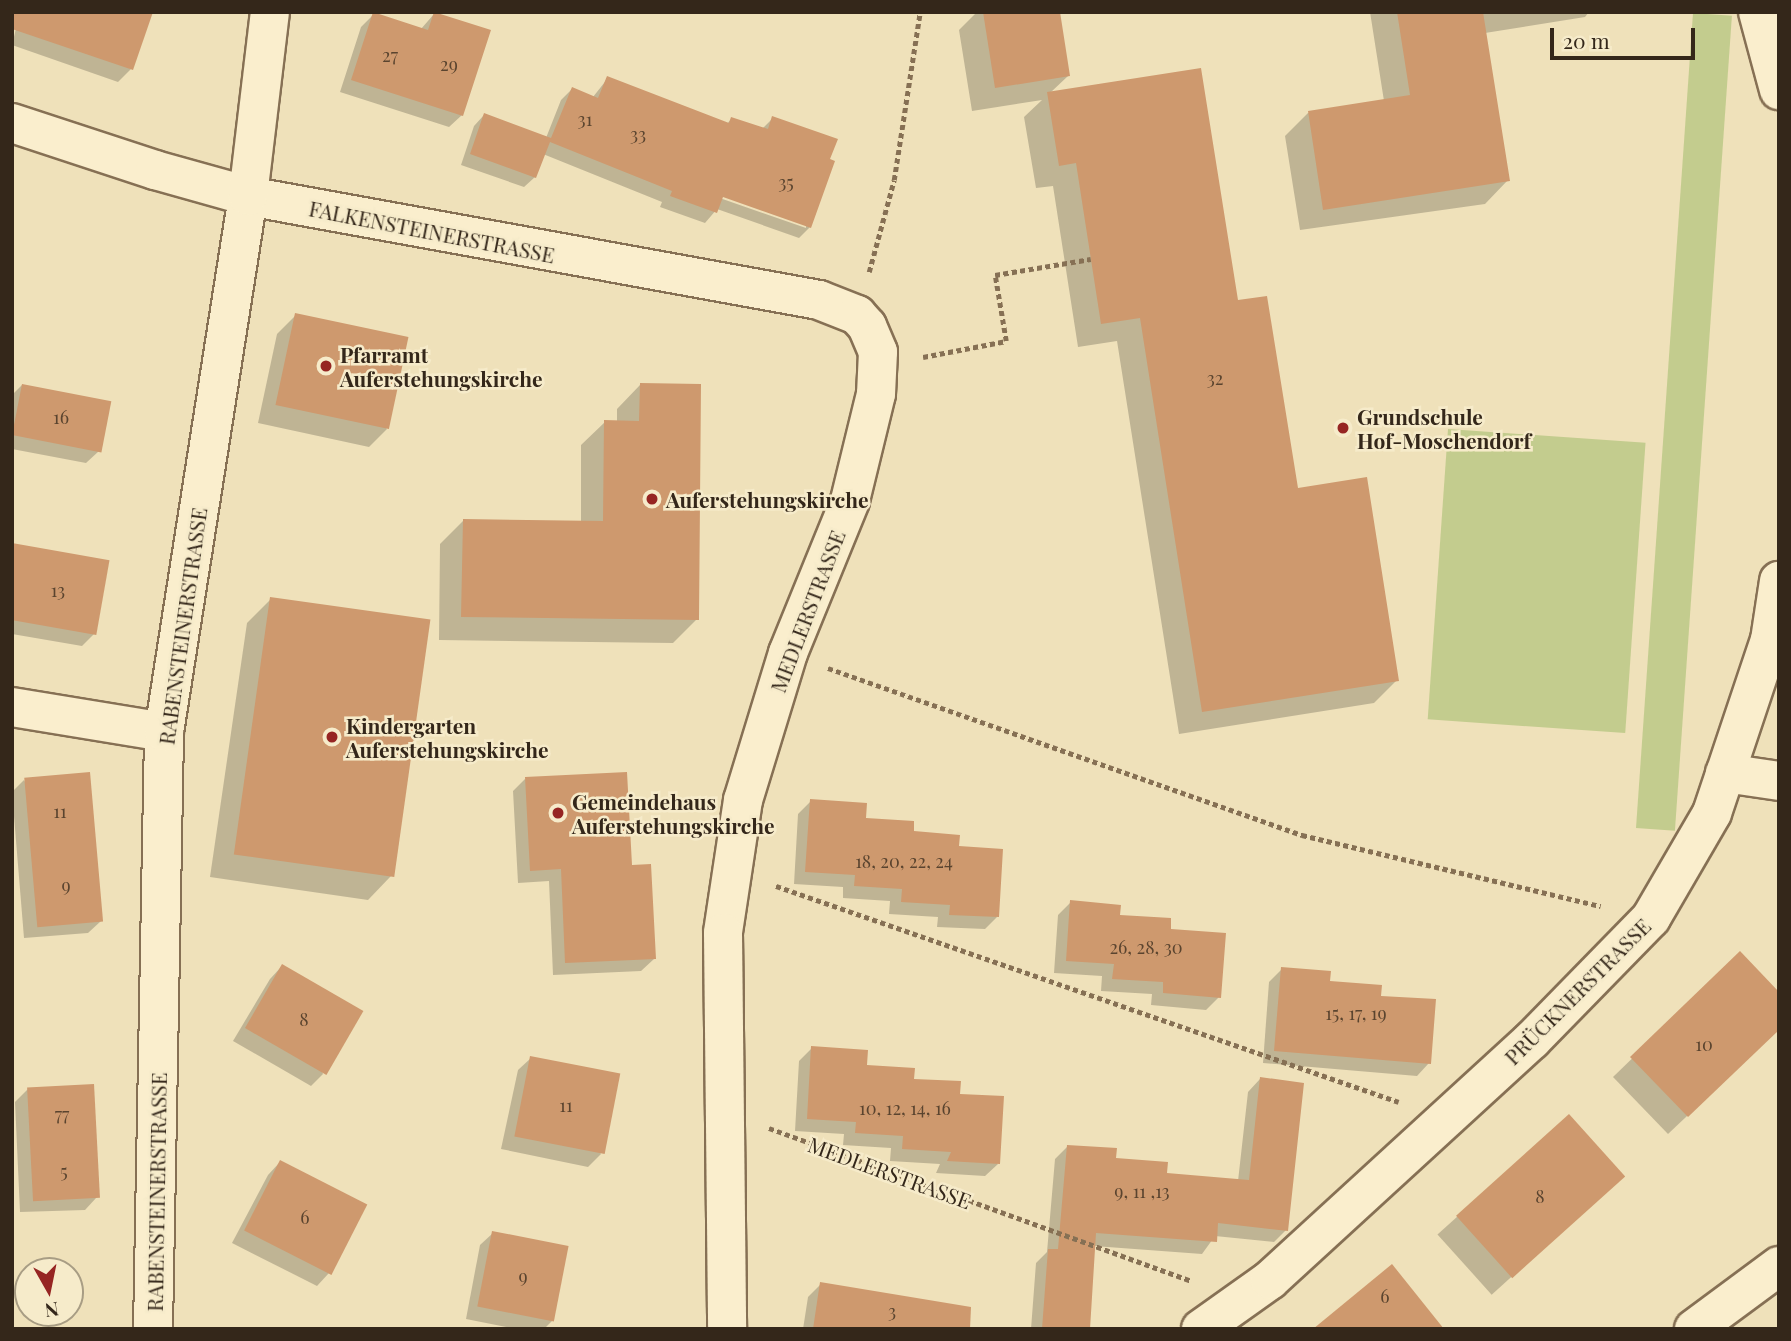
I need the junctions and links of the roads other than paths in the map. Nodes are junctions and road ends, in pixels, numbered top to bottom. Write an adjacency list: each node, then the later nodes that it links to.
1 (271, 12): 5 (street, RABENSTEINERSTRASSE)
2 (1758, 12): 3 (street)
3 (1779, 90)
4 (12, 123): 5 (street, FALKENSTEINERSTRASSE)
5 (248, 196): 6 (street, FALKENSTEINERSTRASSE); 9 (street, RABENSTEINERSTRASSE)
6 (857, 315): 14 (street, MEDLERSTRASSE)
7 (1779, 581): 10 (street, PRÜCKNERSTRASSE)
8 (12, 707): 9 (street)
9 (164, 732): 13 (street, RABENSTEINERSTRASSE)
10 (1725, 773): 11 (street); 15 (street, PRÜCKNERSTRASSE)
11 (1779, 780)
12 (1779, 1266): 16 (street)
13 (153, 1329)
14 (727, 1329)
15 (1200, 1329)
16 (1695, 1329)

